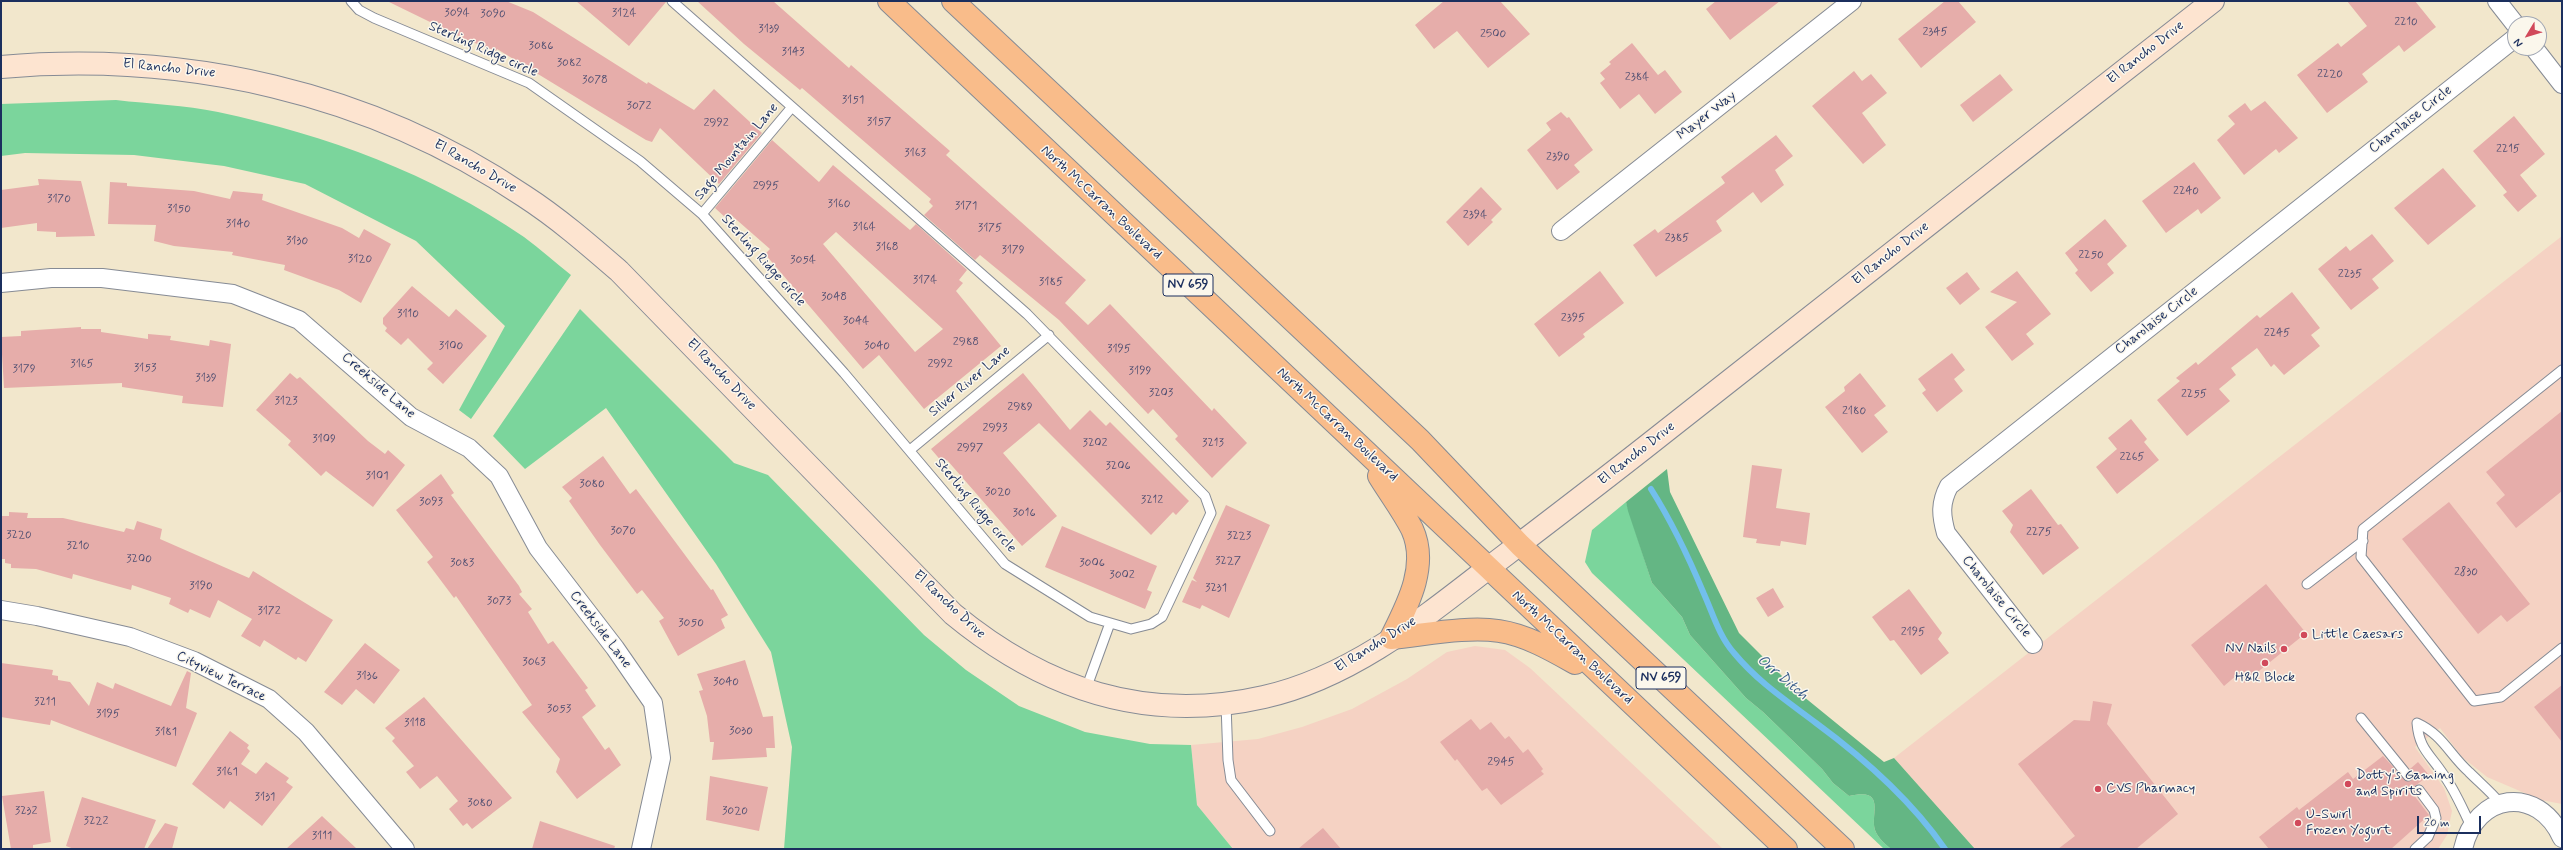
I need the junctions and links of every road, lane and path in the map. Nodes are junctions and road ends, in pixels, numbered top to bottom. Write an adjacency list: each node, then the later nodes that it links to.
1 (351, 1): 14 (lane, Sterling Ridge circle)
2 (672, 1): 13 (lane, Sterling Ridge circle)
3 (889, 1): 20 (main road, North McCarran Boulevard / NV 659)
4 (952, 1): 22 (main road, NV 659)
5 (1852, 1): 15 (street, Mayer Way)
6 (2212, 1): 22 (main road, El Rancho Drive)
7 (2497, 1): 8 (street)
8 (2509, 16)
9 (2507, 44): 28 (street, Charolaise Circle)
10 (2540, 56): 12 (street)
11 (1, 67): 31 (main road, El Rancho Drive)
12 (2562, 84)
13 (792, 107): 14 (lane, Sage Mountain Lane); 17 (lane, Sterling Ridge circle)
14 (702, 214): 19 (lane, Sterling Ridge circle)
15 (1561, 231)
16 (1, 283): 43 (street, Creekside Lane)
17 (1049, 335): 19 (lane, Silver River Lane); 26 (lane, Sterling Ridge circle)
18 (2562, 370): 21 (lane)
19 (910, 450): 26 (lane, Sterling Ridge circle)
20 (1364, 451): 23 (main road, North McCarran Boulevard / NV 659); 27 (main road)
21 (2363, 541): 24 (lane); 29 (lane)
22 (1520, 545): 23 (main road, El Rancho Drive); 45 (main road, NV 659)
23 (1488, 568): 27 (main road, El Rancho Drive); 30 (main road, North McCarran Boulevard / NV 659)
24 (2307, 584)
25 (1, 610): 42 (street, Cityview Terrace)
26 (1110, 623): 31 (lane)
27 (1391, 638): 30 (main road); 32 (main road, El Rancho Drive)
28 (2033, 644)
29 (2562, 648)
30 (1604, 679): 44 (main road, North McCarran Boulevard / NV 659)
31 (1085, 690): 32 (main road, El Rancho Drive)
32 (1226, 704): 39 (lane)
33 (2361, 718): 34 (lane)
34 (2408, 776)
35 (2419, 790): 46 (lane)
36 (2500, 803): 37 (street); 40 (street); 40 (lane)
37 (2532, 805): 38 (street); 41 (street)
38 (2562, 812)
39 (1270, 831)
40 (2467, 836): 47 (street)
41 (2562, 838)
42 (405, 849)
43 (641, 849)
44 (1786, 849)
45 (1843, 849)
46 (2415, 849)
47 (2455, 849)

